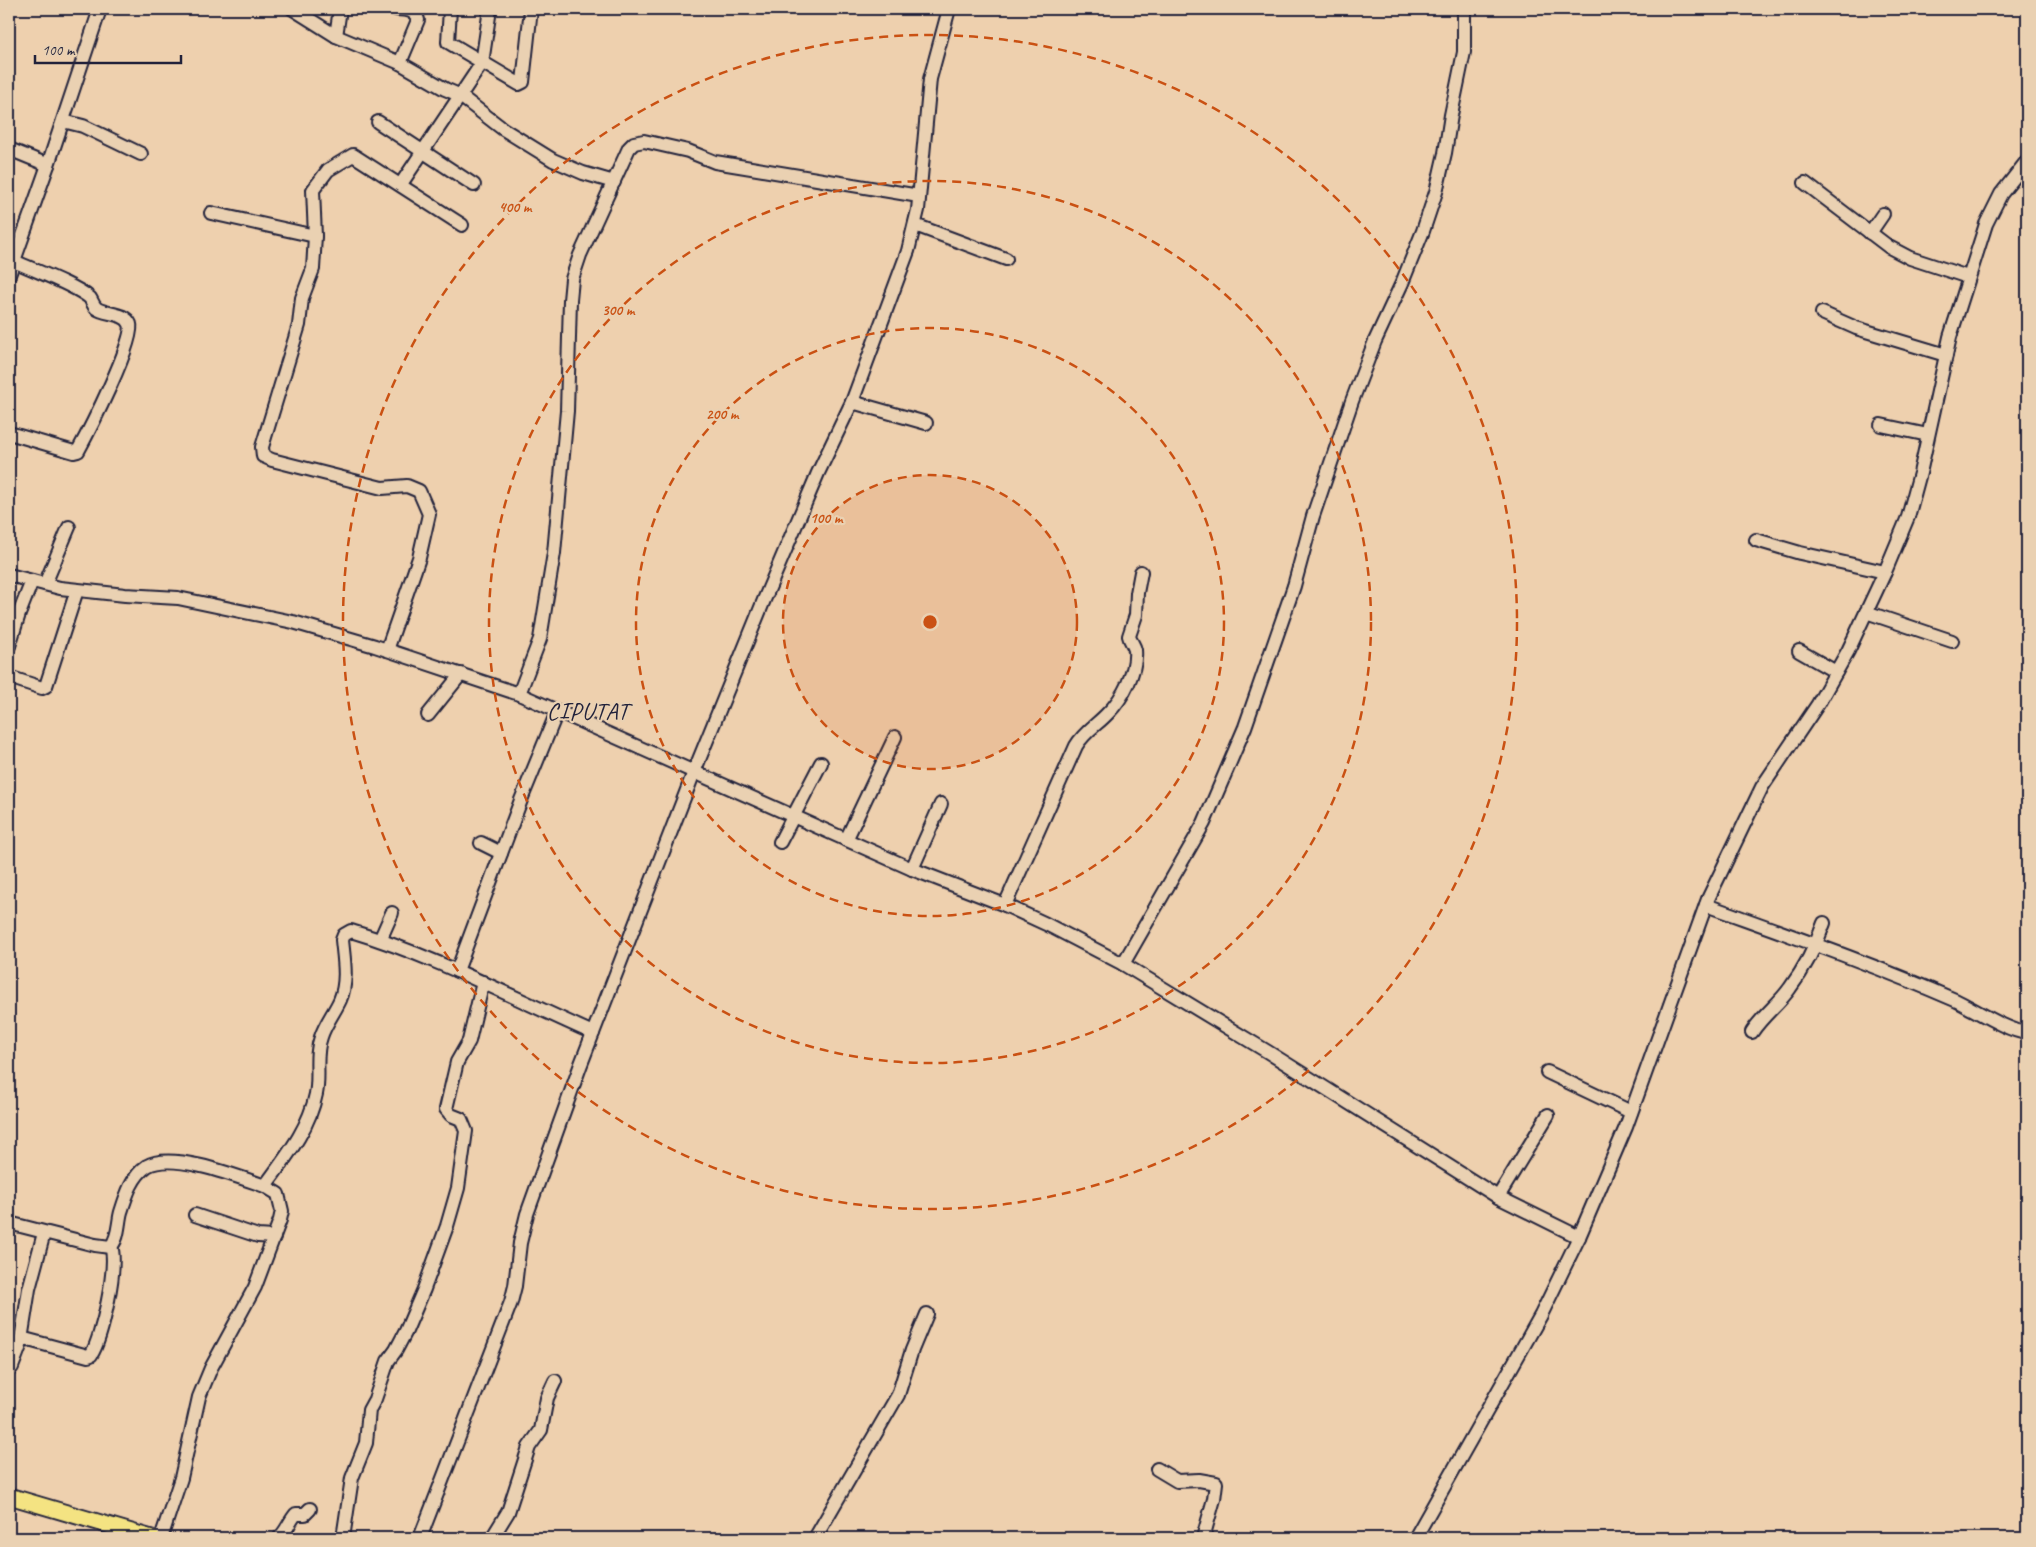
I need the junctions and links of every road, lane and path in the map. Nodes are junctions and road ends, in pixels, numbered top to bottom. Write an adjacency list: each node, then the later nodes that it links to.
1 (100, 9): 14 (street)
2 (293, 9): 10 (street)
3 (340, 9): 10 (street)
4 (396, 9): 11 (street)
5 (450, 9): 12 (street)
6 (490, 9): 12 (street)
7 (531, 9): 12 (street)
8 (949, 9): 25 (street)
9 (1464, 9): 77 (street)
10 (336, 36): 11 (street)
11 (400, 63): 13 (street)
12 (482, 63): 13 (street)
13 (460, 95): 17 (street); 21 (street)
14 (63, 121): 18 (street); 20 (street)
15 (378, 122): 17 (street)
16 (9, 149): 20 (street)
17 (423, 151): 23 (street); 24 (street)
18 (141, 154)
19 (2027, 161): 35 (street)
20 (48, 165): 33 (street)
21 (614, 182): 25 (street); 58 (street)
22 (1805, 183): 30 (street)
23 (401, 184): 28 (street); 31 (street)
24 (474, 185)
25 (919, 196): 29 (street)
26 (211, 213): 31 (street)
27 (1883, 214): 30 (street)
28 (462, 225)
29 (915, 225): 32 (street); 38 (street)
30 (1870, 233): 35 (street)
31 (315, 236): 53 (street)
32 (1006, 259)
33 (14, 261): 34 (street); 41 (street)
34 (9, 275)
35 (1968, 277): 37 (street)
36 (1822, 313): 37 (street)
37 (1946, 355): 42 (street)
38 (852, 402): 39 (street); 63 (street)
39 (926, 423)
40 (1881, 425): 42 (street)
41 (9, 434)
42 (1928, 435): 46 (street)
43 (69, 527): 48 (street)
44 (1756, 540): 46 (street)
45 (1141, 572): 71 (street)
46 (1885, 572): 50 (street)
47 (9, 575): 48 (street)
48 (38, 583): 49 (street); 52 (street)
49 (77, 590): 53 (street); 57 (street)
50 (1866, 612): 51 (street); 55 (street)
51 (1952, 641)
52 (9, 646)
53 (381, 648): 56 (street)
54 (1799, 651): 55 (street)
55 (1836, 672): 72 (street)
56 (461, 674): 58 (street); 60 (street)
57 (9, 677)
58 (519, 694): 59 (street)
59 (557, 712): 63 (street); 69 (street)
60 (428, 715)
61 (895, 737): 66 (street)
62 (821, 763): 65 (street)
63 (694, 772): 65 (street); 81 (street)
64 (941, 804): 70 (street)
65 (794, 816): 66 (street); 67 (street)
66 (846, 840): 70 (street)
67 (780, 842)
68 (481, 843): 69 (street)
69 (501, 853): 78 (street)
70 (912, 869): 71 (street)
71 (1005, 905): 77 (street)
72 (1706, 905): 76 (street); 84 (street)
73 (392, 913): 75 (street)
74 (1824, 923): 76 (street)
75 (380, 940): 78 (street); 86 (street)
76 (1816, 945): 80 (street); 82 (street)
77 (1123, 964): 87 (street)
78 (457, 972): 79 (street)
79 (483, 982): 81 (street); 104 (street)
80 (1752, 1032)
81 (593, 1033): 105 (street)
82 (2027, 1033)
83 (1547, 1072): 84 (street)
84 (1631, 1112): 92 (street)
85 (1548, 1115): 87 (street)
86 (265, 1186): 91 (street); 93 (street)
87 (1498, 1197): 92 (street)
88 (195, 1215): 91 (street)
89 (9, 1223): 90 (street)
90 (44, 1233): 93 (street); 95 (street)
91 (274, 1237): 102 (street)
92 (1579, 1237): 109 (street)
93 (112, 1246): 95 (street)
94 (927, 1314): 107 (street)
95 (22, 1338): 96 (street)
96 (9, 1370)
97 (555, 1381): 106 (street)
98 (1157, 1469): 108 (street)
99 (9, 1496): 101 (main road)
100 (310, 1510): 103 (street)
101 (152, 1538)
102 (161, 1538)
103 (279, 1538)
104 (343, 1538)
105 (420, 1538)
106 (492, 1538)
107 (815, 1538)
108 (1203, 1538)
109 (1415, 1538)

